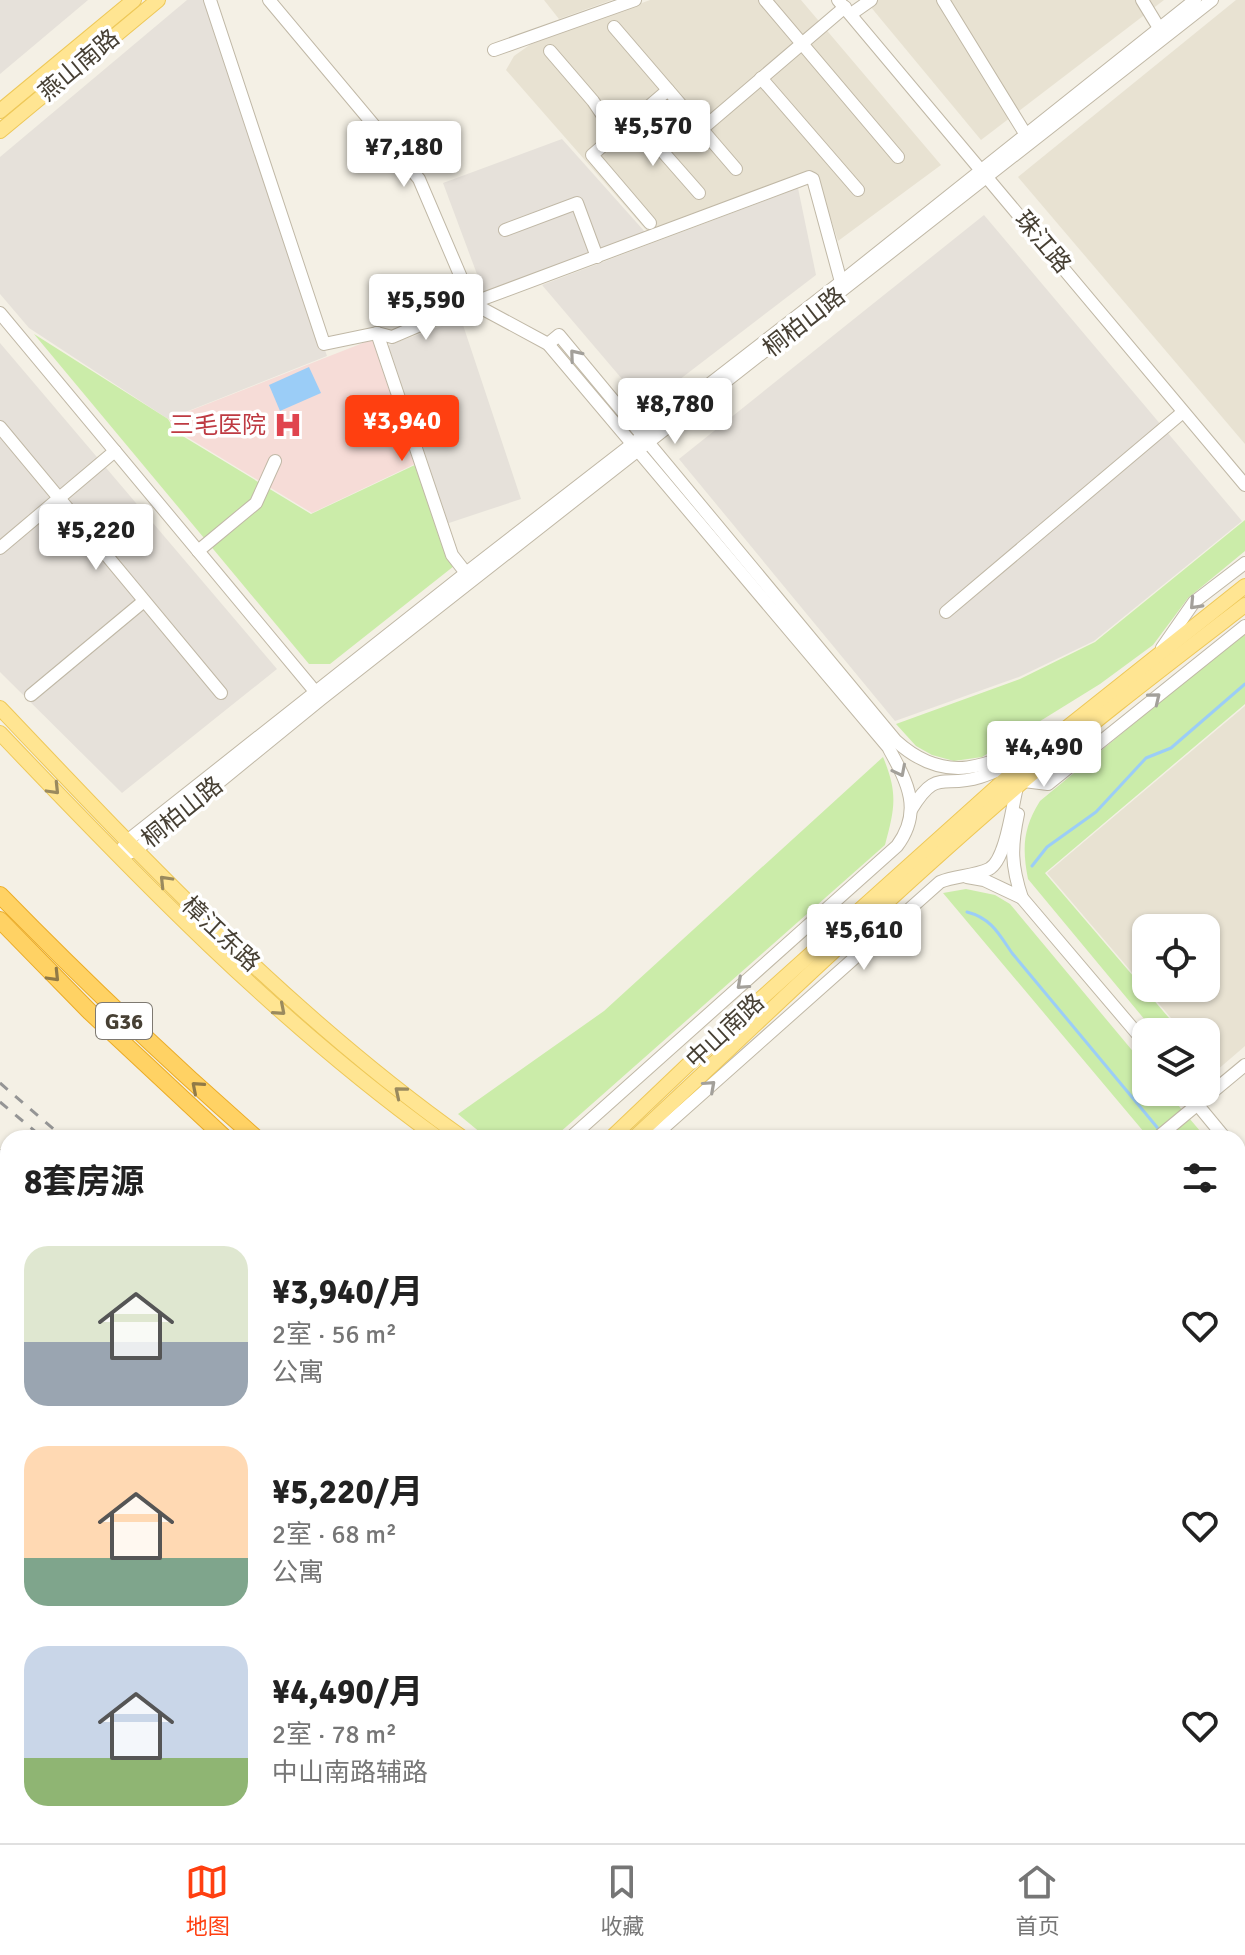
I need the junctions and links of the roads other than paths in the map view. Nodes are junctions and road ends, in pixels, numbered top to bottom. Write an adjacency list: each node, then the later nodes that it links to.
1 (134, 0): 20 (main road, 燕山南路)
2 (158, 0): 23 (main road, 燕山南路)
3 (210, 0): 37 (street)
4 (269, 0): 35 (street)
5 (635, 0): 16 (street)
6 (765, 0): 15 (street)
7 (871, 0): 12 (street)
8 (943, 0): 25 (street)
9 (1142, 0): 14 (street)
10 (1195, 0): 14 (street, 桐柏山路)
11 (1212, 0): 28 (street, 桐柏山路)
12 (844, 7): 15 (street); 28 (street, 珠江路)
13 (614, 27): 19 (street)
14 (1159, 28): 25 (street, 桐柏山路)
15 (802, 44): 18 (street); 26 (street)
16 (494, 50)
17 (550, 51): 24 (street)
18 (761, 78): 22 (street); 29 (street)
19 (668, 90): 21 (street); 22 (street)
20 (0, 111)
21 (634, 119): 24 (street); 30 (street)
22 (702, 129): 27 (street)
23 (0, 131)
24 (616, 135): 31 (street)
25 (1026, 135): 28 (street, 桐柏山路)
26 (898, 157)
27 (736, 169)
28 (986, 173): 34 (street, 桐柏山路); 38 (street, 珠江路); 40 (street, 桐柏山路)
29 (858, 190)
30 (699, 193)
31 (650, 223)
32 (505, 230): 33 (street)
33 (597, 257): 34 (street); 35 (street)
34 (841, 282): 40 (street, 桐柏山路)
35 (472, 303): 37 (street); 40 (street)
36 (0, 313): 41 (street)
37 (377, 333): 48 (street)
38 (1183, 412): 43 (street, 珠江路); 52 (street)
39 (0, 427): 44 (street)
40 (641, 443): 48 (street, 桐柏山路); 58 (street, 桐柏山路); 60 (street); 64 (street, one-way to 64)
41 (115, 451): 44 (street); 46 (street)
42 (275, 461): 46 (street)
43 (1245, 485)
44 (58, 498): 45 (street); 50 (street)
45 (0, 548)
46 (198, 551): 58 (street)
47 (1245, 563): 54 (street, one-way to 54)
48 (466, 573): 58 (street, 桐柏山路)
49 (1245, 586): 54 (main road, 中山南路)
50 (144, 601): 56 (street); 57 (street)
51 (1245, 605): 55 (main road, 中山南路)
52 (946, 612)
53 (1245, 626): 63 (street, one-way to 53)
54 (1156, 656): 55 (main road, 中山南路)
55 (1127, 687): 60 (main road, 中山南路); 63 (main road, 中山南路)
56 (221, 693)
57 (31, 695)
58 (318, 695): 65 (street, 桐柏山路)
59 (0, 708): 65 (main road, 樟江东路)
60 (1070, 724): 62 (main road, 中山南路)
61 (0, 733): 67 (main road, 樟江东路, one-way to 67)
62 (1030, 757): 64 (street); 66 (main road, 中山南路)
63 (1020, 784): 66 (main road, 中山南路); 68 (street); 70 (street)
64 (911, 810): 81 (street, one-way to 81)
65 (132, 846): 67 (street, 桐柏山路); 80 (main road, 樟江东路, one-way to 65)
66 (930, 854): 82 (main road, 中山南路); 83 (main road, 中山南路)
67 (118, 857): 79 (main road, 樟江东路, one-way to 79)
68 (958, 876): 70 (street); 84 (street, one-way to 68)
69 (0, 895): 78 (highway, G36, one-way to 69)
70 (1022, 898): 72 (street)
71 (0, 920): 77 (highway, G36, one-way to 77)
72 (1132, 1028)
73 (1245, 1065): 74 (street)
74 (1220, 1086)
75 (1196, 1106): 85 (street)
76 (1200, 1106): 86 (street)
77 (216, 1130)
78 (247, 1130)
79 (428, 1130)
80 (452, 1130)
81 (579, 1130)
82 (620, 1130)
83 (642, 1130)
84 (661, 1130)
85 (1167, 1130)
86 (1219, 1130)

